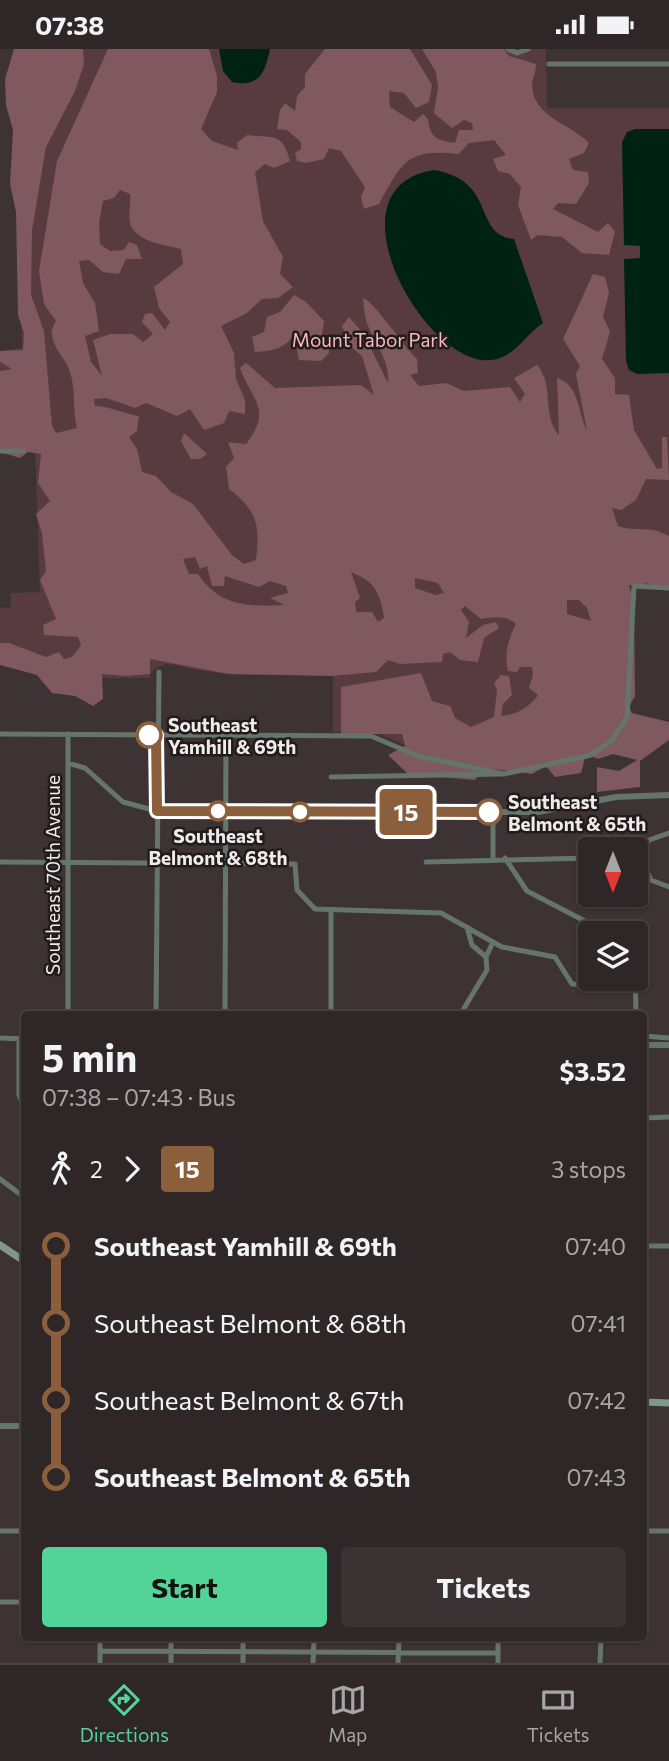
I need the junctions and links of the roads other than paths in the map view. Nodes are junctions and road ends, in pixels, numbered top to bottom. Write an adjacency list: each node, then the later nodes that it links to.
1 (508, 49): 2 (street)
2 (528, 49)
3 (550, 64): 4 (street)
4 (669, 64)
5 (0, 451): 6 (street)
6 (23, 451)
7 (669, 589): 14 (street)
8 (159, 672): 11 (street)
9 (0, 734): 10 (street)
10 (68, 734): 11 (street); 13 (street, Southeast 70th Avenue)
11 (156, 735): 12 (street); 17 (street)
12 (226, 735): 14 (street); 18 (street)
13 (68, 763): 17 (street); 27 (street, Southeast 70th Avenue)
14 (503, 774): 15 (street)
15 (331, 777)
16 (669, 795): 19 (street)
17 (157, 811): 18 (street); 28 (street)
18 (226, 811): 19 (street); 29 (street)
19 (493, 812): 23 (street)
20 (669, 833): 21 (street)
21 (648, 842)
22 (505, 857): 23 (street); 24 (street); 33 (street)
23 (493, 858): 26 (street)
24 (578, 858)
25 (0, 862): 27 (street)
26 (426, 862)
27 (67, 863): 28 (street); 39 (street, Southeast 70th Avenue)
28 (157, 863): 29 (street); 40 (street)
29 (225, 863): 32 (street); 41 (street)
30 (648, 875): 31 (street)
31 (669, 887)
32 (331, 912): 34 (street); 42 (street)
33 (585, 921)
34 (467, 927): 35 (street); 36 (street)
35 (493, 942): 36 (street); 37 (street)
36 (486, 957): 43 (street)
37 (578, 985)
38 (636, 991): 44 (street)
39 (68, 1011)
40 (156, 1011)
41 (225, 1011)
42 (331, 1011)
43 (462, 1011)
44 (636, 1011)
45 (647, 1036): 48 (street)
46 (0, 1038): 47 (street)
47 (21, 1038)
48 (669, 1038)
49 (647, 1045): 50 (street)
50 (669, 1045)
51 (21, 1057): 52 (street)
52 (21, 1100)
53 (669, 1117): 54 (street)
54 (647, 1118)
55 (0, 1178): 56 (street)
56 (21, 1195)
57 (0, 1245): 60 (main road)
58 (647, 1246): 59 (street)
59 (669, 1246)
60 (21, 1259)
61 (647, 1402): 62 (main road)
62 (669, 1403)
63 (0, 1426): 64 (street)
64 (21, 1426)
65 (0, 1531): 66 (street)
66 (21, 1531)
67 (647, 1531): 68 (street)
68 (669, 1531)
69 (0, 1602): 70 (street)
70 (21, 1602)
71 (100, 1641): 78 (street)
72 (171, 1641): 79 (street)
73 (243, 1641): 80 (street)
74 (314, 1641): 81 (street)
75 (398, 1641): 82 (street)
76 (498, 1641): 83 (street)
77 (601, 1641): 90 (street)
78 (100, 1651): 79 (street); 84 (street)
79 (171, 1651): 80 (street); 85 (street)
80 (243, 1651): 81 (street); 86 (street)
81 (313, 1651): 82 (street); 87 (street)
82 (398, 1652): 83 (street); 88 (street)
83 (498, 1653): 89 (street)
84 (100, 1663)
85 (171, 1663)
86 (243, 1663)
87 (313, 1663)
88 (398, 1663)
89 (498, 1663)
90 (600, 1663)

